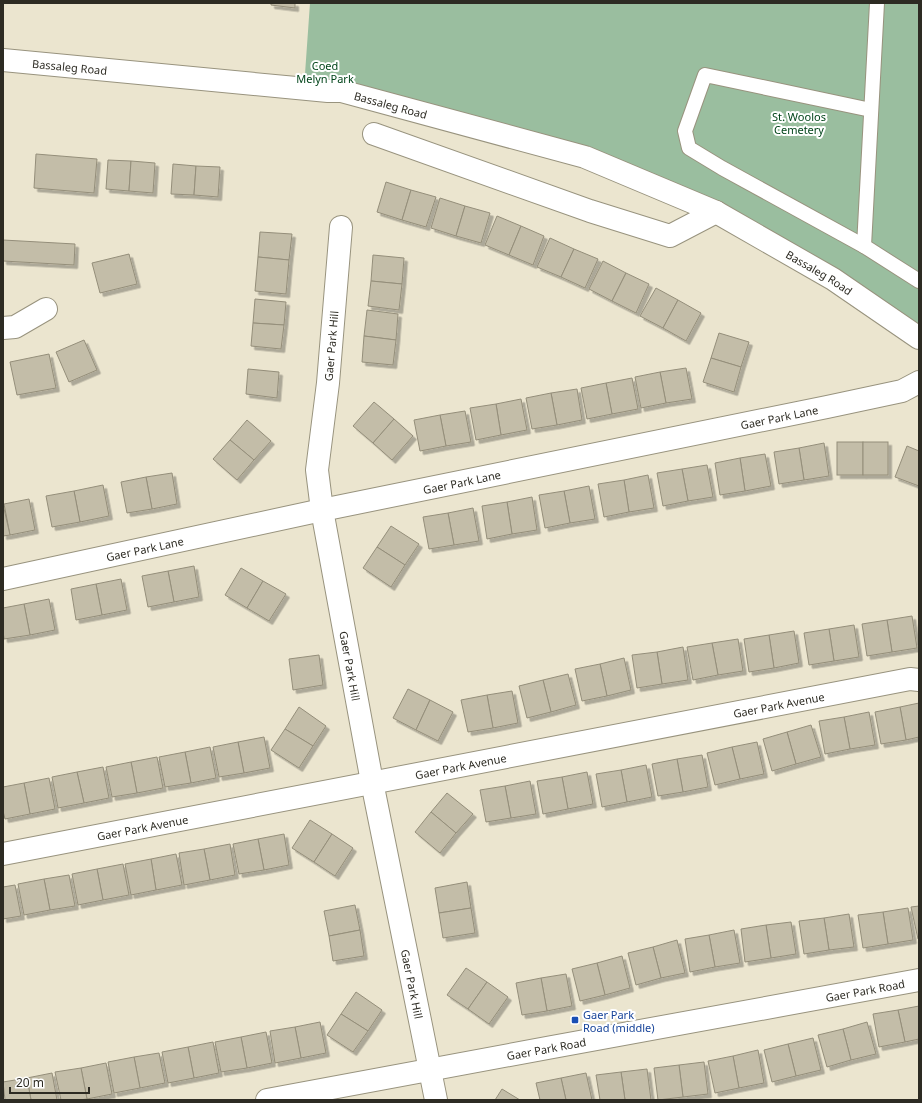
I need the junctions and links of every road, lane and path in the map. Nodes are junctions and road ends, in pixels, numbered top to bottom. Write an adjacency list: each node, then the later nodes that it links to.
1 (877, 3): 3 (lane)
2 (3, 60): 5 (street, Bassaleg Road)
3 (871, 110): 7 (lane); 7 (lane)
4 (374, 134): 5 (street)
5 (716, 212): 11 (street, Bassaleg Road)
6 (341, 228): 13 (street, Gaer Park Hill)
7 (864, 246): 8 (lane)
8 (919, 281)
9 (46, 309): 10 (street)
10 (3, 328)
11 (919, 338)
12 (919, 382): 13 (street, Gaer Park Lane)
13 (322, 510): 14 (street, Gaer Park Lane); 16 (street, Gaer Park Hill)
14 (3, 579)
15 (919, 680): 16 (street, Gaer Park Avenue)
16 (372, 782): 17 (street, Gaer Park Avenue); 19 (street, Gaer Park Hill)
17 (3, 854)
18 (919, 980): 19 (street, Gaer Park Road)
19 (431, 1069): 20 (street, Gaer Park Road); 21 (street, Gaer Park Hill)
20 (267, 1100)
21 (436, 1100)

